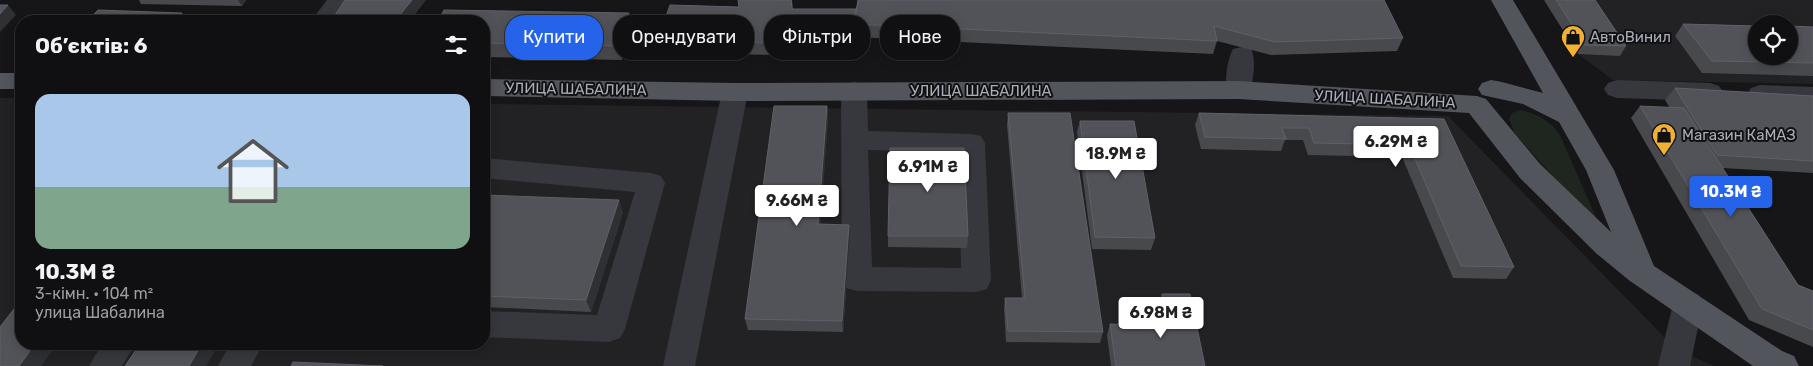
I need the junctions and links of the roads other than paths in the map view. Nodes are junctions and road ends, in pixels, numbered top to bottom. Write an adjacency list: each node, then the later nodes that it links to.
1 (339, 0): 3 (lane)
2 (1502, 0): 4 (main road)
3 (327, 15)
4 (1528, 46): 14 (main road, УЛИЦА ШАБАЛИНА); 15 (main road)
5 (1242, 55): 10 (lane)
6 (0, 81): 7 (main road)
7 (15, 81)
8 (490, 88): 12 (main road, УЛИЦА ШАБАЛИНА)
9 (1617, 89): 13 (lane)
10 (1238, 90): 11 (main road, УЛИЦА ШАБАЛИНА); 14 (main road, УЛИЦА ШАБАЛИНА)
11 (854, 91): 12 (main road, УЛИЦА ШАБАЛИНА); 16 (lane)
12 (735, 92): 25 (lane)
13 (1813, 96)
14 (1484, 97): 15 (main road); 18 (main road, УЛИЦА ШАБАЛИНА)
15 (1572, 118): 18 (main road)
16 (855, 140): 16 (lane)
17 (490, 169): 20 (lane)
18 (1641, 273): 19 (main road, УЛИЦА ШАБАЛИНА)
19 (1688, 304): 26 (lane); 27 (main road, УЛИЦА ШАБАЛИНА)
20 (490, 324)
21 (115, 350): 23 (lane)
22 (243, 350): 24 (lane)
23 (105, 366)
24 (234, 366)
25 (679, 366)
26 (1674, 366)
27 (1783, 366)

